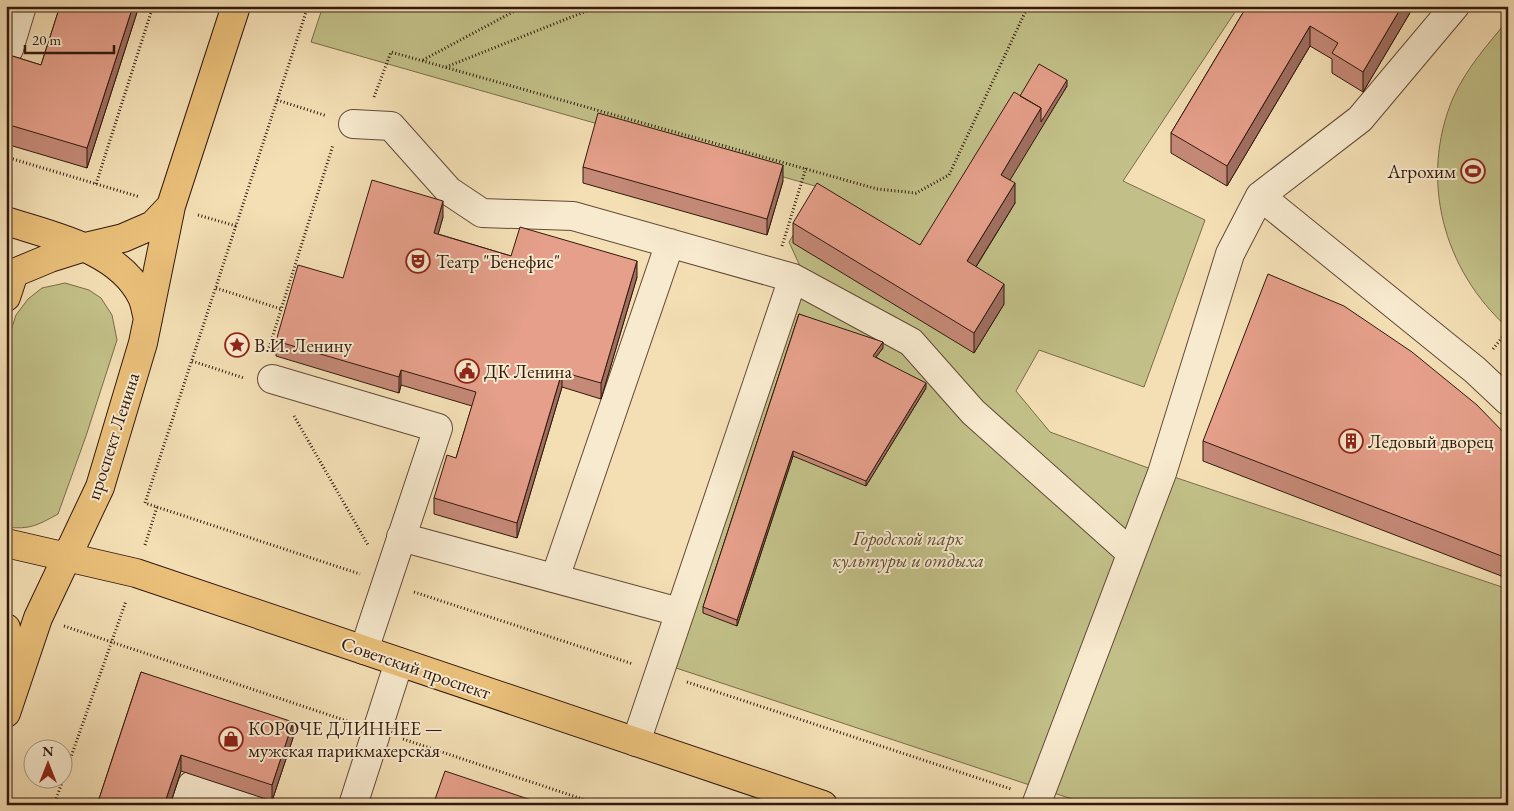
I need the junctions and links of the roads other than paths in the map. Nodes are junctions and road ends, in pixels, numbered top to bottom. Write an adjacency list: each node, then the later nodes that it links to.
1 (22, 6): 4 (lane)
2 (236, 6): 7 (main road, проспект Ленина)
3 (1455, 6): 6 (lane)
4 (6, 48)
5 (353, 124): 9 (lane)
6 (1260, 196): 15 (lane); 18 (lane)
7 (170, 206): 10 (main road, проспект Ленина); 13 (main road, проспект Ленина)
8 (6, 221): 10 (main road)
9 (670, 243): 11 (lane); 20 (lane)
10 (85, 247): 12 (main road, проспект Ленина); 13 (main road)
11 (784, 275): 18 (lane); 21 (lane)
12 (9, 280)
13 (148, 320): 19 (main road, проспект Ленина)
14 (275, 384): 16 (lane)
15 (1508, 401)
16 (401, 536): 20 (lane); 23 (lane)
17 (6, 543): 19 (main road, Советский проспект)
18 (1131, 553): 28 (lane)
19 (66, 557): 23 (main road, Советский проспект); 26 (main road, проспект Ленина)
20 (555, 578): 21 (lane)
21 (679, 612): 27 (lane)
22 (6, 628): 25 (main road)
23 (364, 650): 24 (main road, Советский проспект)
24 (399, 662): 27 (main road, Советский проспект); 31 (lane)
25 (6, 701)
26 (6, 713)
27 (636, 742): 32 (main road, Советский проспект)
28 (1037, 802)
29 (185, 805): 30 (lane)
30 (249, 805)
31 (353, 805)
32 (823, 805)

